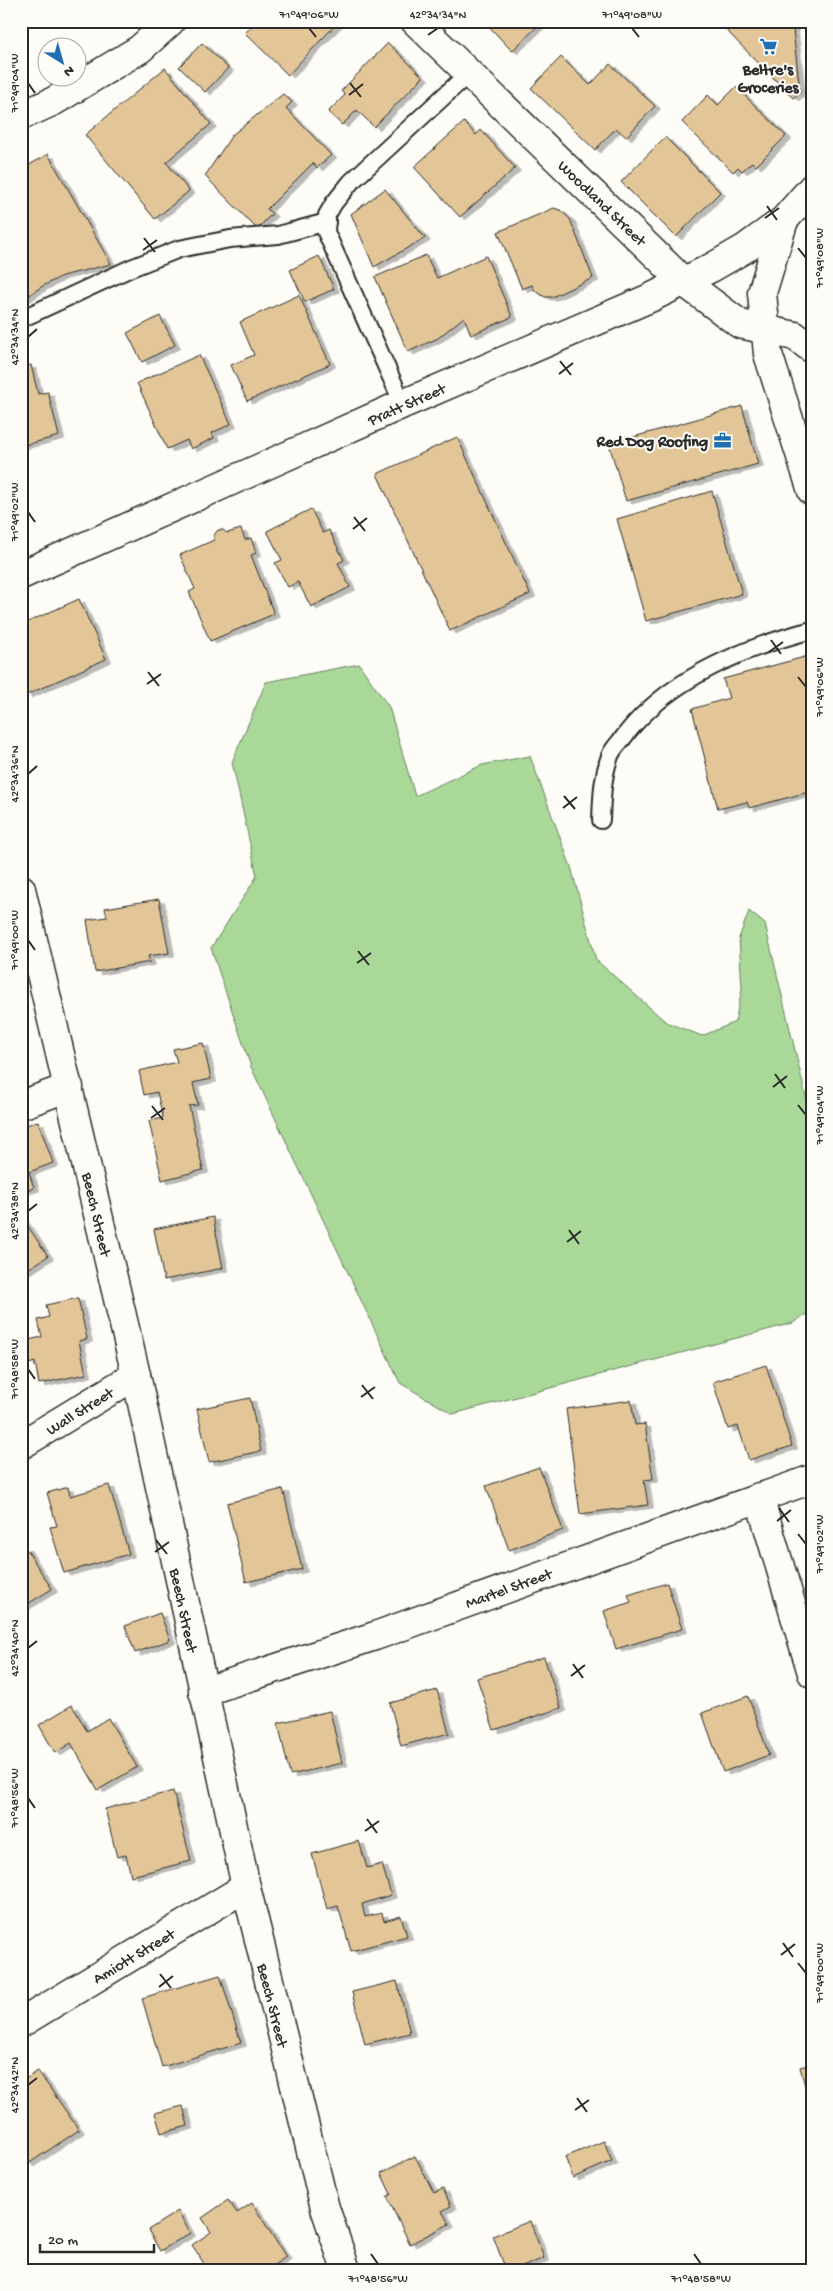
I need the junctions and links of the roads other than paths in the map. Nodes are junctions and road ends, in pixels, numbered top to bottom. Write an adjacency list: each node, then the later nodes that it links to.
1 (171, 21): 4 (street)
2 (415, 21): 3 (street, Woodland Street)
3 (469, 73): 7 (lane); 8 (street, Woodland Street)
4 (21, 116)
5 (812, 188): 6 (street)
6 (784, 220): 8 (street, Pratt Street); 10 (street)
7 (327, 222): 9 (lane); 12 (lane)
8 (684, 282): 10 (street, Woodland Street); 12 (street, Pratt Street)
9 (21, 319)
10 (766, 328): 11 (street, Woodland Street); 13 (street)
11 (812, 349)
12 (403, 404): 14 (street, Pratt Street)
13 (812, 492)
14 (21, 575)
15 (812, 630): 16 (lane)
16 (601, 820)
17 (21, 889): 18 (street, Beech Street)
18 (68, 1087): 19 (street); 20 (street, Beech Street)
19 (21, 1105)
20 (136, 1374): 21 (street, Wall Street); 25 (street, Beech Street)
21 (21, 1446)
22 (812, 1478): 23 (street, Martel Street)
23 (759, 1497): 24 (street); 25 (street, Martel Street)
24 (812, 1673)
25 (203, 1692): 26 (street, Beech Street)
26 (246, 1887): 27 (street, Amiott Street); 28 (street, Beech Street)
27 (21, 2023)
28 (346, 2270)

